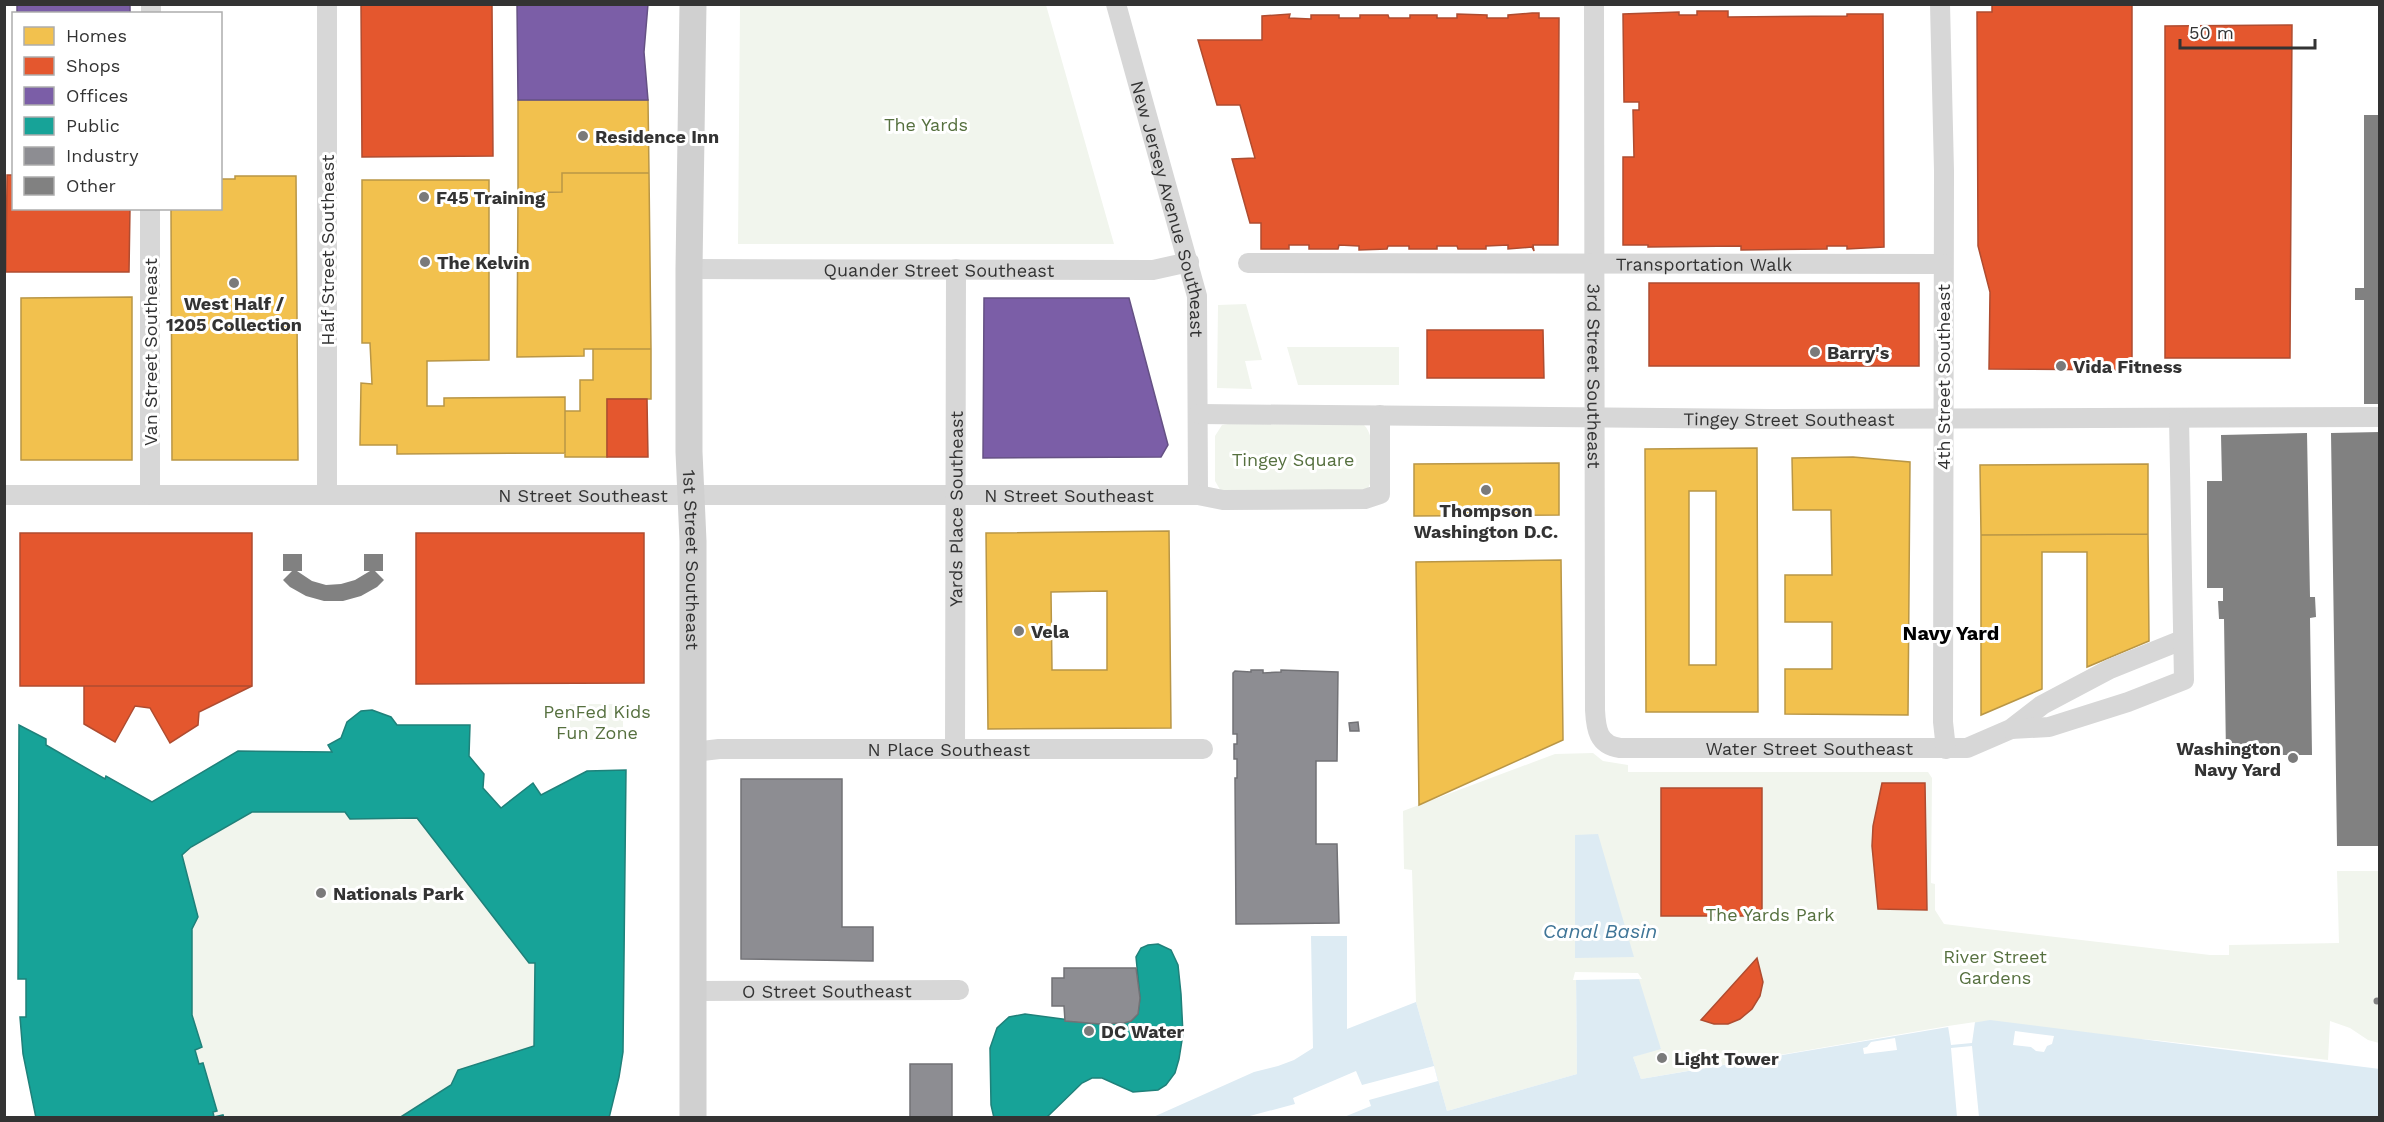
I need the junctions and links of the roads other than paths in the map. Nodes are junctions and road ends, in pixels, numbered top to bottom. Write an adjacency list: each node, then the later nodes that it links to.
1 (327, 4): 21 (street, Half Street Southeast)
2 (693, 4): 11 (street, 1st Street Southeast)
3 (1116, 4): 7 (street, New Jersey Avenue Southeast)
4 (1594, 4): 9 (street, 3rd Street Southeast)
5 (1940, 4): 10 (street, 4th Street Southeast)
6 (150, 210): 20 (street, Van Street Southeast)
7 (1189, 262): 12 (street, Quander Street Southeast); 13 (street, New Jersey Avenue Southeast)
8 (1248, 263): 9 (street, Transportation Walk)
9 (1593, 264): 10 (street, Transportation Walk); 16 (street, 3rd Street Southeast)
10 (1943, 264): 18 (street, 4th Street Southeast)
11 (689, 269): 12 (street, Quander Street Southeast); 22 (street, 1st Street Southeast)
12 (956, 269): 23 (street, Yards Place Southeast)
13 (1198, 414): 14 (street, Tingey Street Southeast); 24 (street, New Jersey Avenue Southeast)
14 (1380, 415): 16 (street, Tingey Street Southeast); 24 (street, N Street Southeast)
15 (2379, 417): 17 (street, Tingey Street Southeast)
16 (1594, 418): 18 (street, Tingey Street Southeast); 27 (street, 3rd Street Southeast)
17 (2180, 418): 18 (street, Tingey Street Southeast); 25 (street, Water Street Southeast)
18 (1943, 419): 30 (street, 4th Street Southeast)
19 (4, 495): 20 (street, N Street Southeast)
20 (150, 495): 21 (street, N Street Southeast)
21 (327, 495): 22 (street, N Street Southeast)
22 (691, 495): 23 (street, N Street Southeast); 31 (street, 1st Street Southeast)
23 (955, 495): 24 (street, N Street Southeast); 28 (street, Yards Place Southeast)
24 (1198, 495)
25 (2182, 640): 26 (street, Water Street Southeast); 26 (street, Water Street Southeast)
26 (2011, 729): 30 (street, Water Street Southeast)
27 (1605, 743): 30 (street, Water Street Southeast)
28 (955, 749): 29 (street, N Place Southeast); 31 (street, N Place Southeast)
29 (1203, 749)
30 (1946, 749)
31 (694, 752): 33 (street, 1st Street Southeast)
32 (959, 990): 33 (street, O Street Southeast)
33 (693, 991): 34 (street, 1st Street Southeast)
34 (693, 1118)

